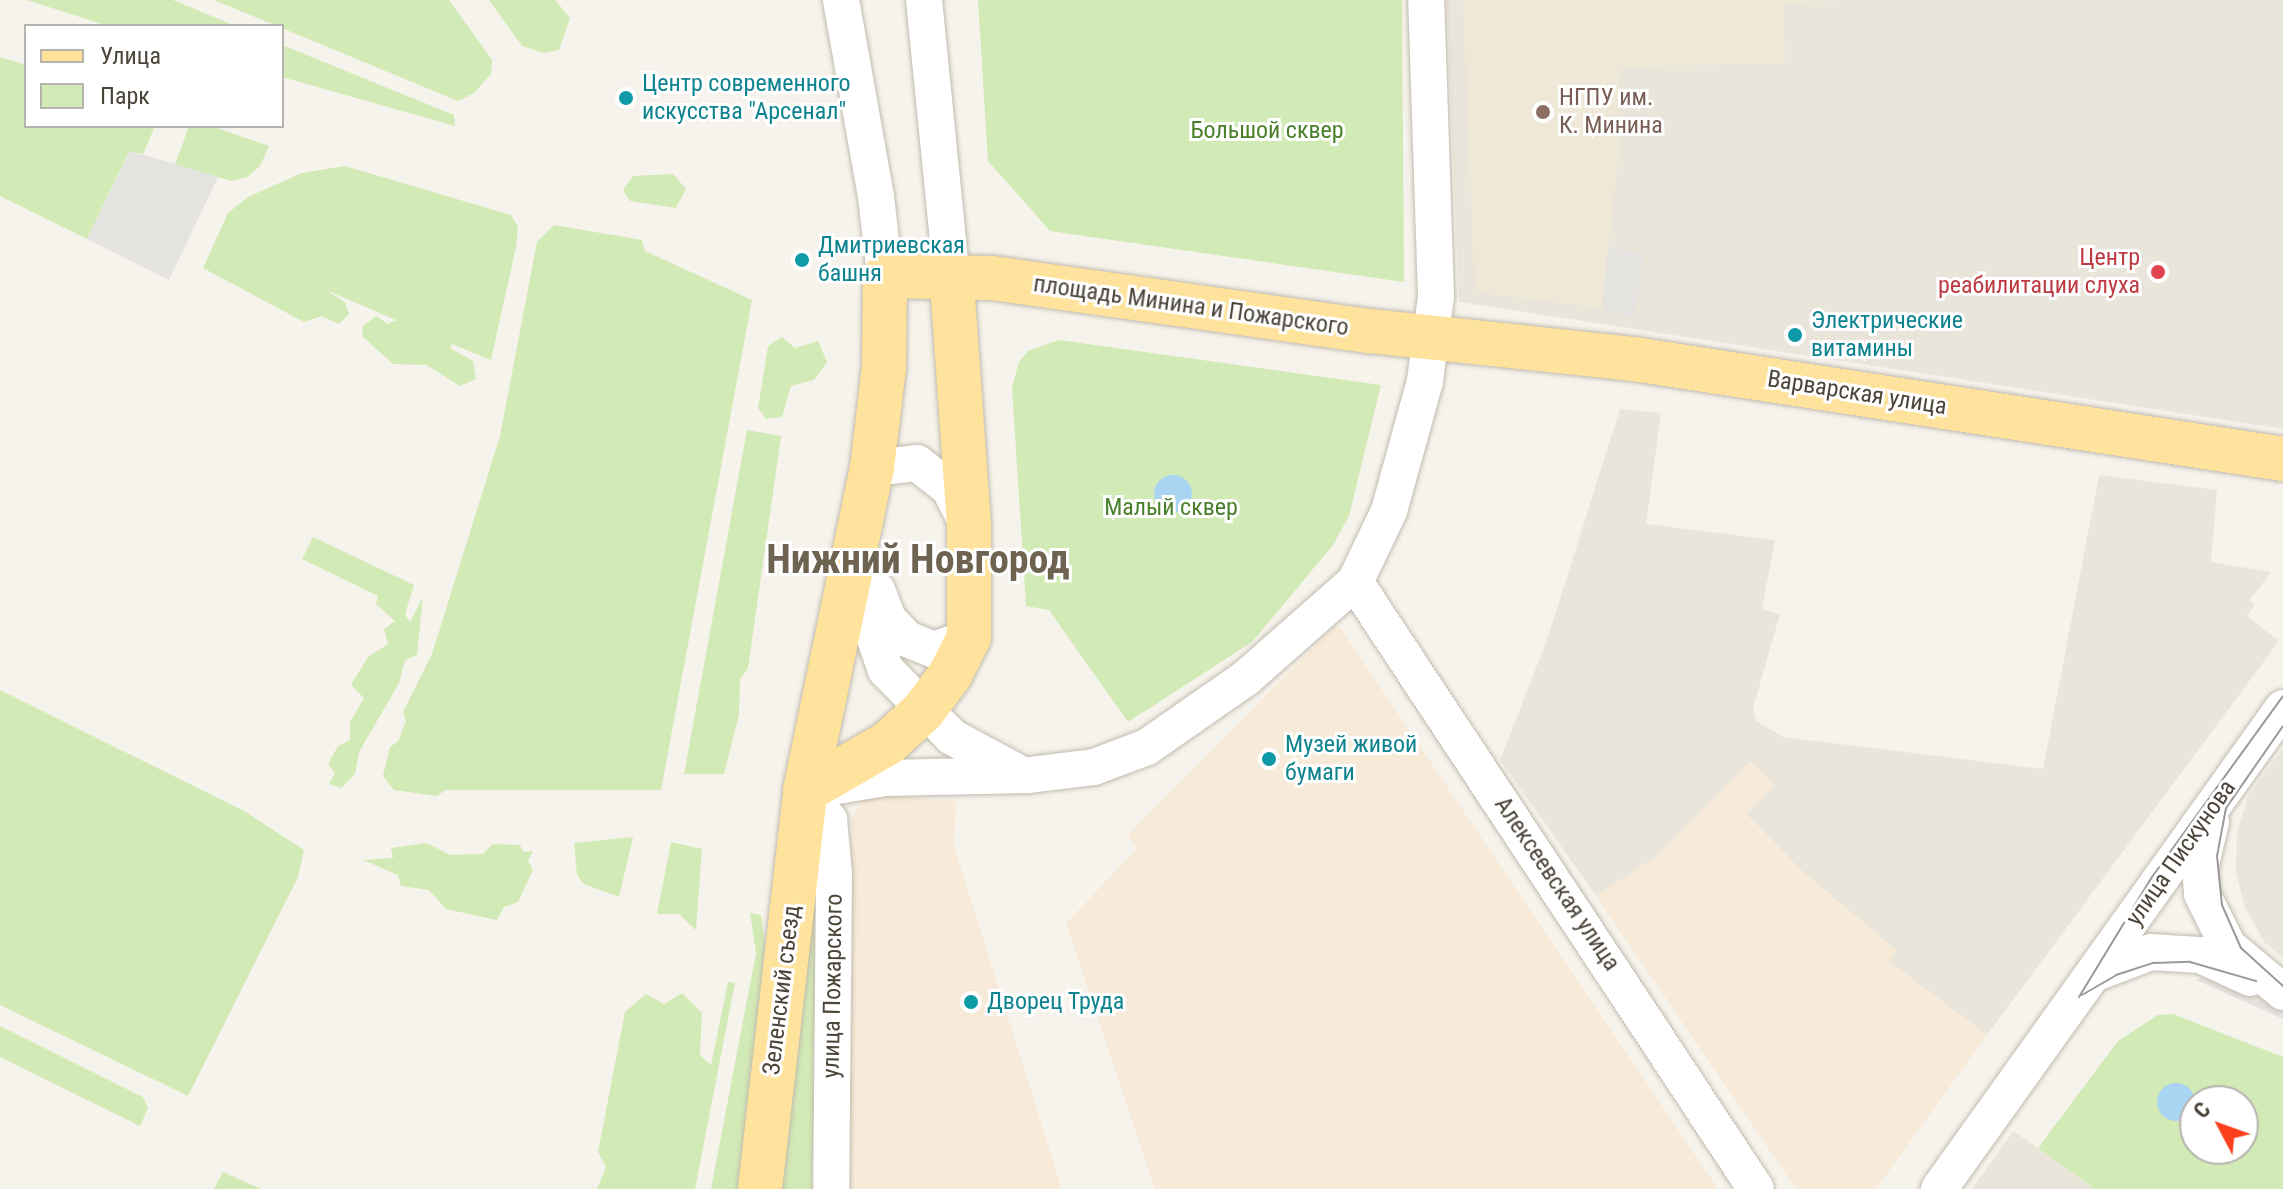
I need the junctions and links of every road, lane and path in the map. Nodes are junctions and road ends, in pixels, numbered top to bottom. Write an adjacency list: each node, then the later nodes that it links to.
1 (841, 0): 4 (street)
2 (924, 0): 5 (street)
3 (1426, 0): 6 (street)
4 (885, 276): 5 (main road, площадь Минина и Пожарского); 8 (main road)
5 (952, 280): 6 (main road, площадь Минина и Пожарского); 9 (main road)
6 (1430, 337): 7 (main road, Варварская улица); 11 (street)
7 (2283, 459)
8 (872, 468): 9 (street); 10 (main road)
9 (969, 526): 12 (main road)
10 (859, 544): 12 (street); 14 (street); 16 (main road)
11 (1355, 582): 15 (street); 22 (street, Алексеевская улица)
12 (969, 637): 14 (main road)
13 (2283, 708): 17 (street, улица Пискунова)
14 (923, 711): 15 (street); 16 (main road)
15 (1017, 772): 16 (street)
16 (805, 791): 20 (main road, Зеленский съезд); 21 (street, улица Пожарского)
17 (2217, 801): 18 (street, улица Пискунова); 19 (street)
18 (2087, 985): 19 (street); 23 (street, улица Пискунова)
19 (2270, 986)
20 (760, 1189)
21 (831, 1189)
22 (1756, 1189)
23 (1939, 1189)

